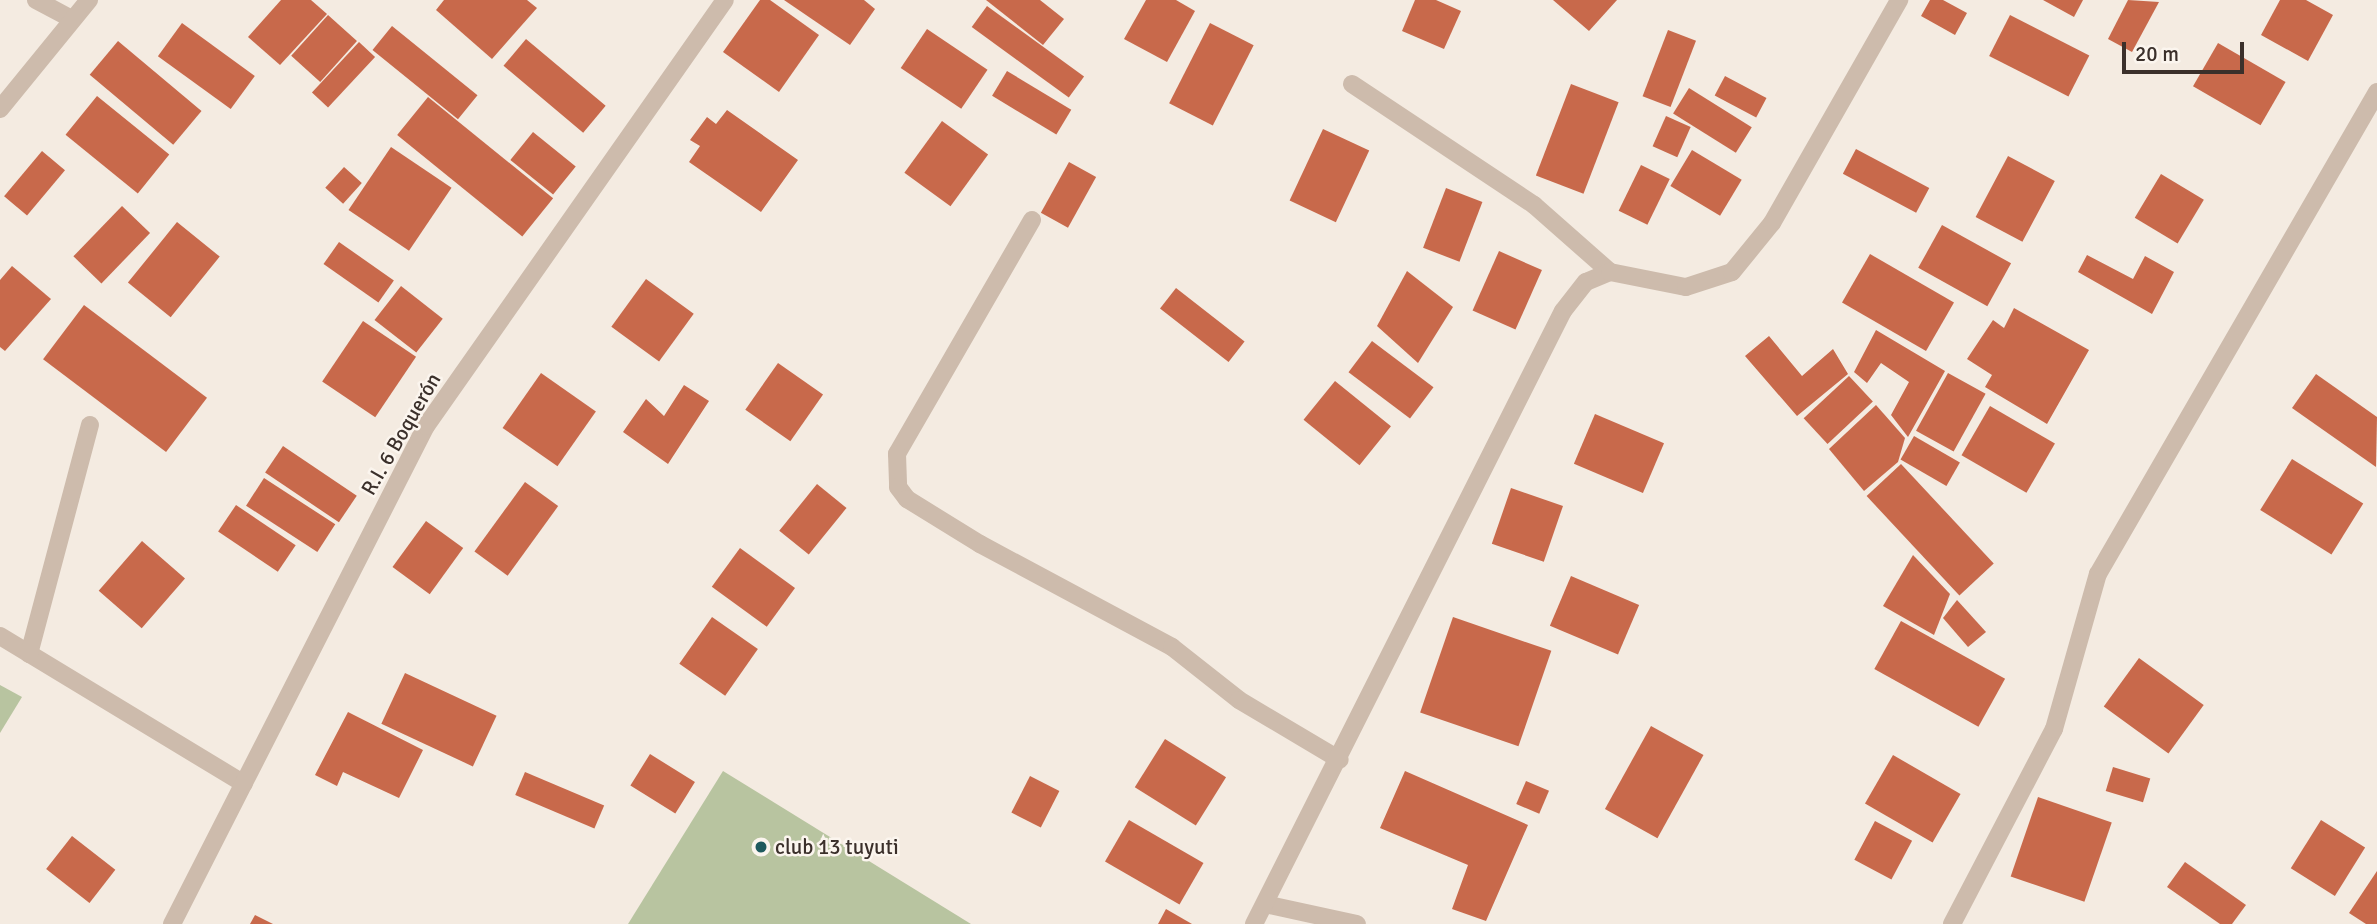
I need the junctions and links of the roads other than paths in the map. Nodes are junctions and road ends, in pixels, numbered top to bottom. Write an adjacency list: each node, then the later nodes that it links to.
1 (36, 0): 5 (street)
2 (89, 0): 5 (street)
3 (725, 0): 15 (street, R.I. 6 Boquerón)
4 (1899, 0): 10 (street)
5 (70, 18): 8 (street)
6 (1352, 84): 10 (street)
7 (2377, 92): 20 (street)
8 (0, 108)
9 (1032, 220): 14 (street)
10 (1610, 272): 14 (street)
11 (90, 425): 13 (street)
12 (0, 636): 13 (street)
13 (29, 654): 15 (street)
14 (1340, 760): 16 (street)
15 (244, 784): 17 (street, R.I. 6 Boquerón)
16 (1265, 904): 18 (street); 19 (street)
17 (172, 924)
18 (1254, 924)
19 (1357, 924)
20 (1952, 924)

